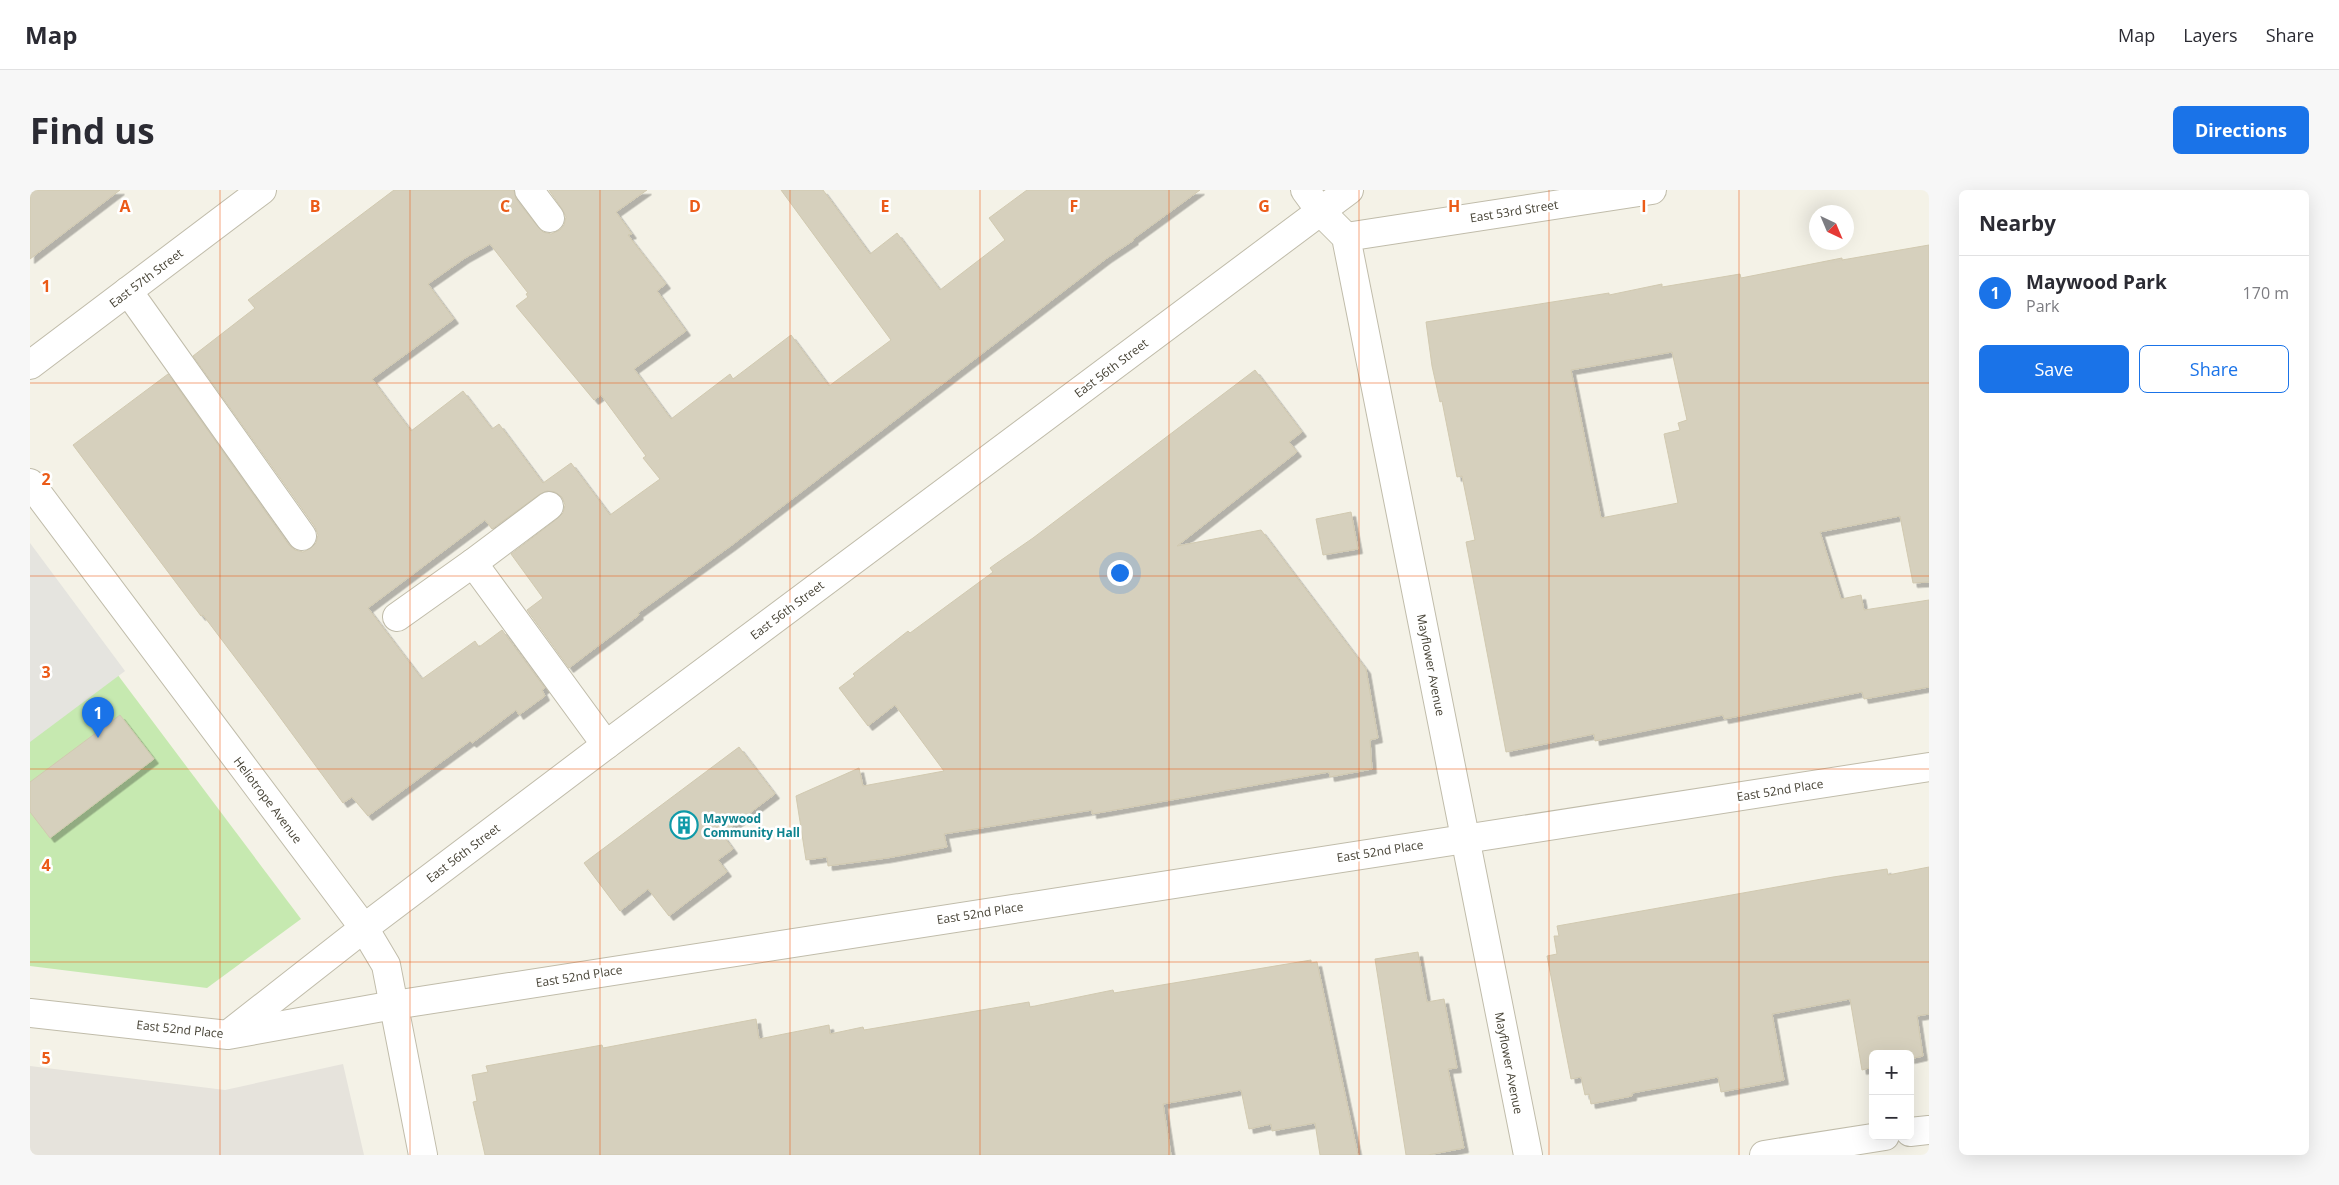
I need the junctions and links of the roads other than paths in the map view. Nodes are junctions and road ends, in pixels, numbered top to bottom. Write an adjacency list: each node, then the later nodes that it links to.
1 (262, 190): 9 (street, East 57th Street)
2 (529, 190): 7 (street)
3 (1305, 190): 6 (street)
4 (1349, 190): 6 (street, East 56th Street)
5 (1652, 190): 8 (street, East 53rd Street)
6 (1321, 212): 8 (street); 16 (street, East 56th Street)
7 (550, 218)
8 (1346, 237): 18 (street, Mayflower Avenue)
9 (128, 291): 10 (street, East 57th Street); 13 (street)
10 (30, 365)
11 (30, 482): 19 (street, Heliotrope Avenue)
12 (549, 506): 14 (street)
13 (302, 536)
14 (473, 563): 15 (street); 16 (street)
15 (397, 617)
16 (606, 745): 19 (street, East 56th Street)
17 (1929, 767): 18 (street, East 52nd Place)
18 (1465, 838): 20 (street, East 52nd Place); 27 (street, Mayflower Avenue)
19 (364, 928): 20 (street, Heliotrope Avenue); 22 (street, East 56th Street)
20 (394, 1005): 22 (street, East 52nd Place); 26 (street, Heliotrope Avenue)
21 (30, 1013): 22 (street, East 52nd Place)
22 (228, 1035)
23 (1929, 1130): 24 (street)
24 (1914, 1132)
25 (1869, 1139): 28 (street)
26 (423, 1155)
27 (1528, 1155)
28 (1764, 1155)

